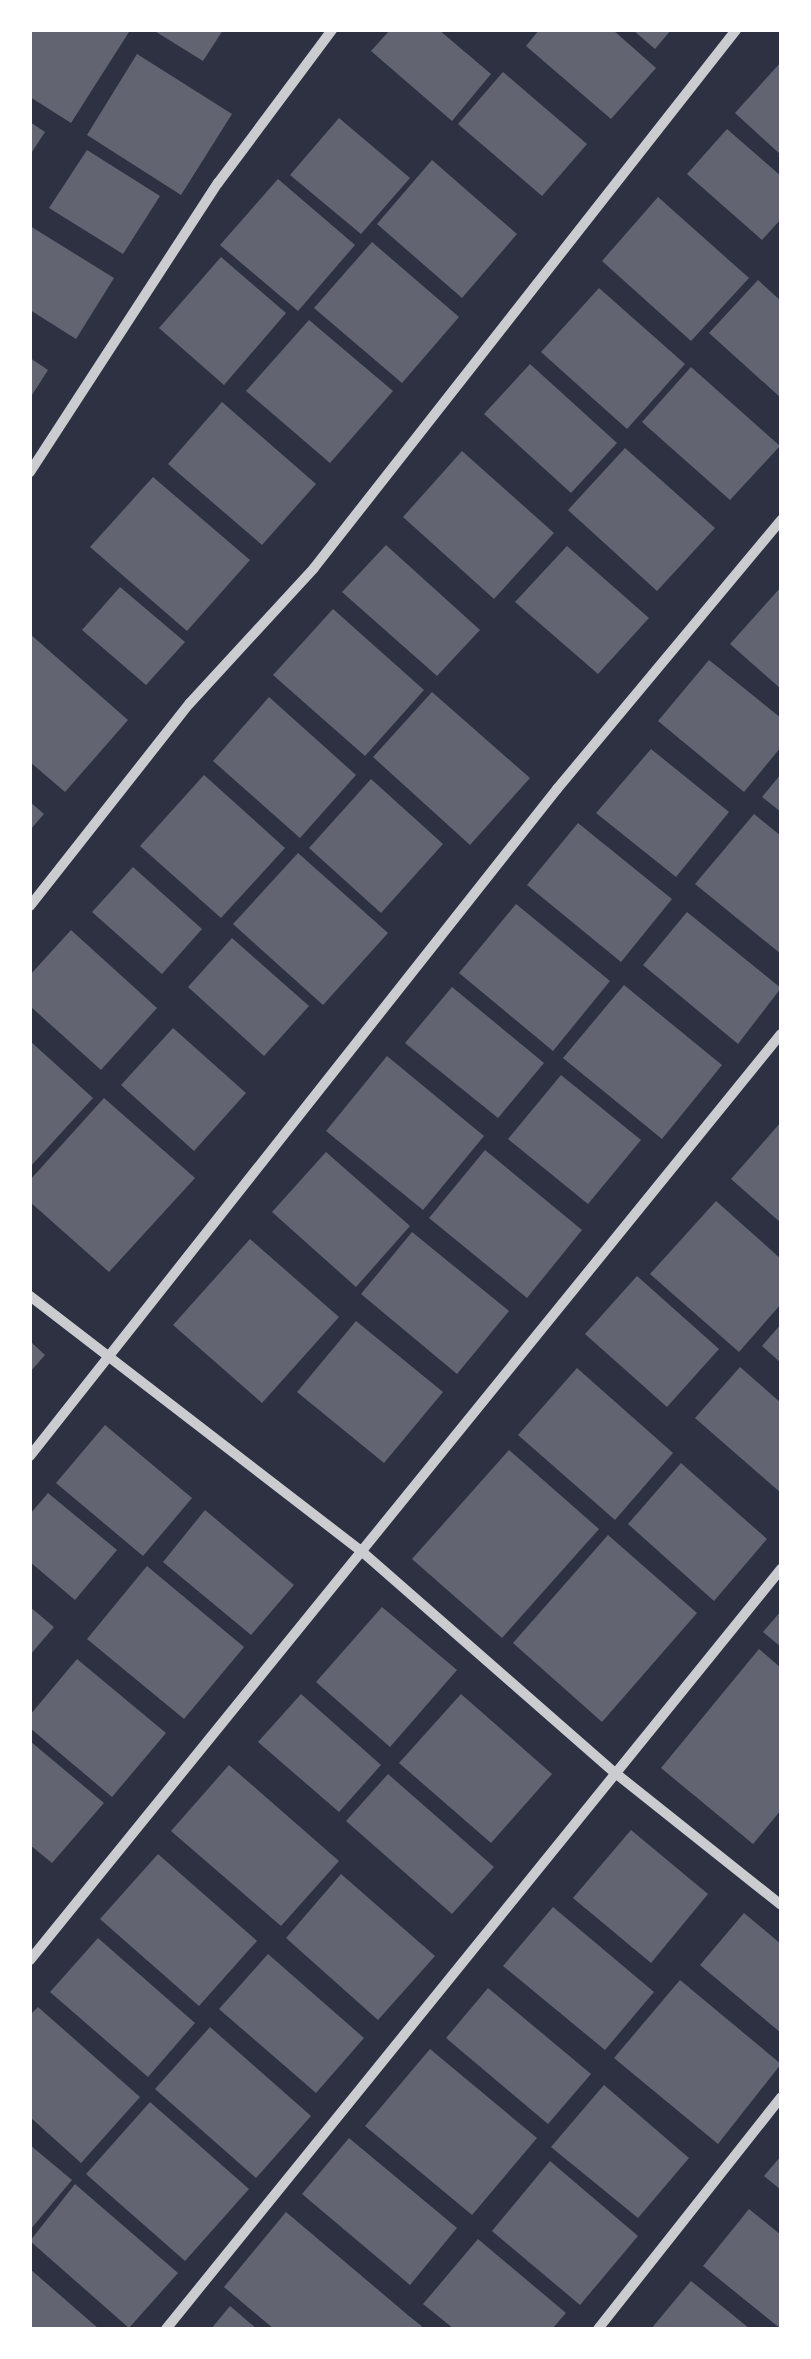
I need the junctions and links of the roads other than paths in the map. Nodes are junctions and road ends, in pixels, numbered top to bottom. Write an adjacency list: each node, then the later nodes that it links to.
1 (332, 30): 3 (street)
2 (736, 30): 5 (street)
3 (30, 472)
4 (781, 520): 8 (street)
5 (30, 906)
6 (781, 1034): 10 (street)
7 (30, 1296): 8 (street)
8 (109, 1356): 9 (street); 10 (street)
9 (30, 1456)
10 (360, 1548): 12 (street); 14 (street)
11 (781, 1570): 12 (street)
12 (614, 1772): 13 (street); 16 (street)
13 (781, 1904)
14 (30, 1960)
15 (781, 2097): 17 (street)
16 (166, 2329)
17 (598, 2329)

